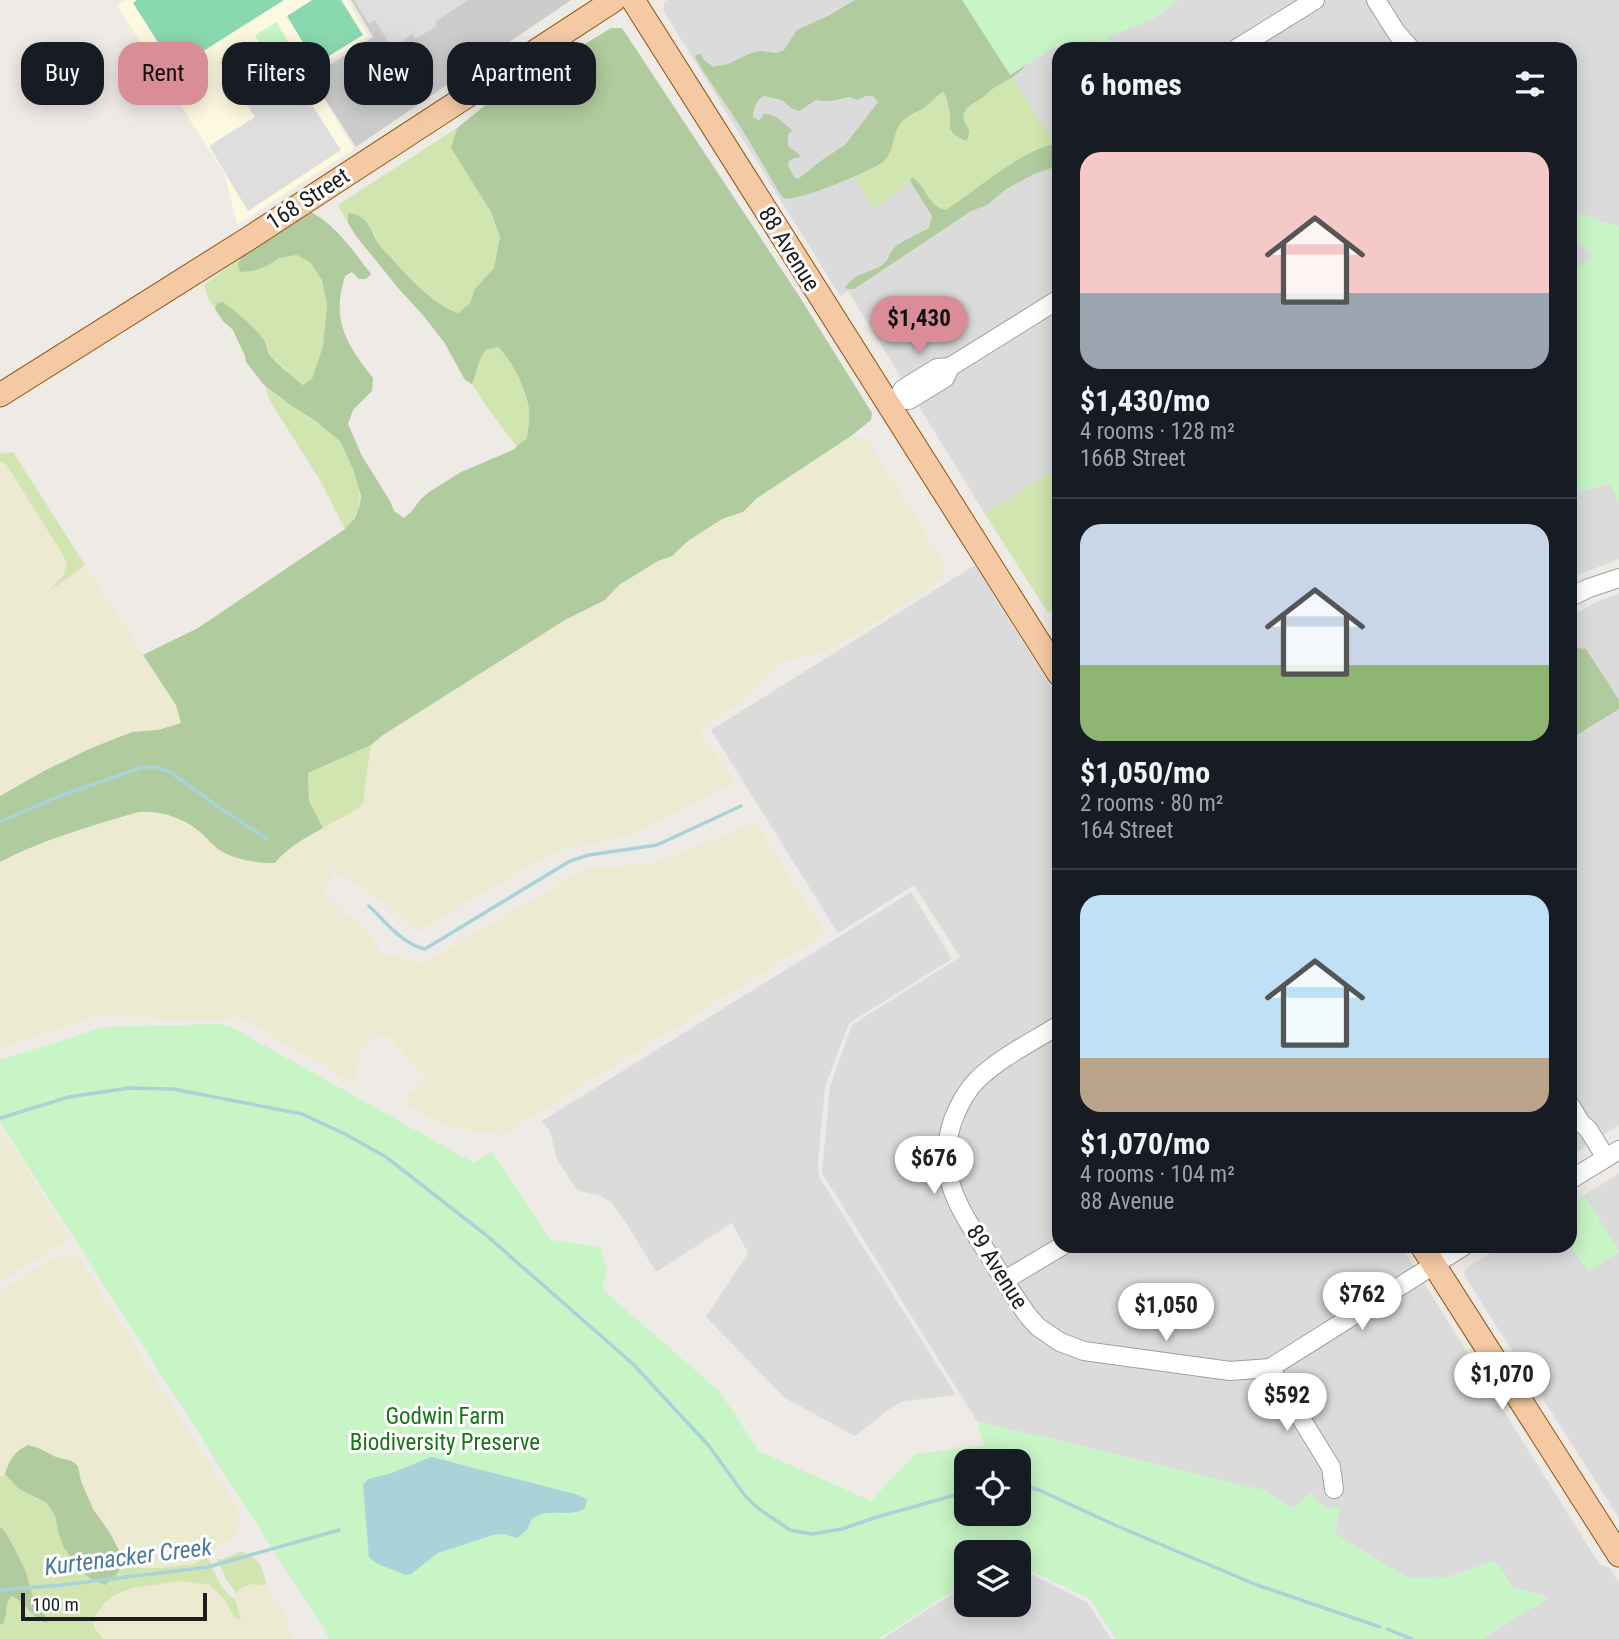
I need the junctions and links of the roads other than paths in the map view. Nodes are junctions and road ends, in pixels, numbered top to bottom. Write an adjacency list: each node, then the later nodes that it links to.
1 (614, 0): 8 (main road, 168 Street)
2 (633, 0): 9 (main road, 88 Avenue)
3 (1315, 0): 5 (street)
4 (1376, 0): 6 (street)
5 (1247, 42)
6 (1405, 42)
7 (1052, 303): 9 (street)
8 (0, 395)
9 (896, 398): 12 (main road, 88 Avenue)
10 (1619, 578): 11 (street)
11 (1577, 594)
12 (1052, 662)
13 (1052, 1029): 19 (street, 89 Avenue)
14 (1577, 1113): 15 (street)
15 (1613, 1154): 16 (street)
16 (1577, 1176)
17 (1052, 1252): 19 (street)
18 (1428, 1255): 20 (street); 22 (main road)
19 (1005, 1280): 20 (street, 89 Avenue)
20 (1270, 1367): 21 (street)
21 (1334, 1489)
22 (1619, 1555)

